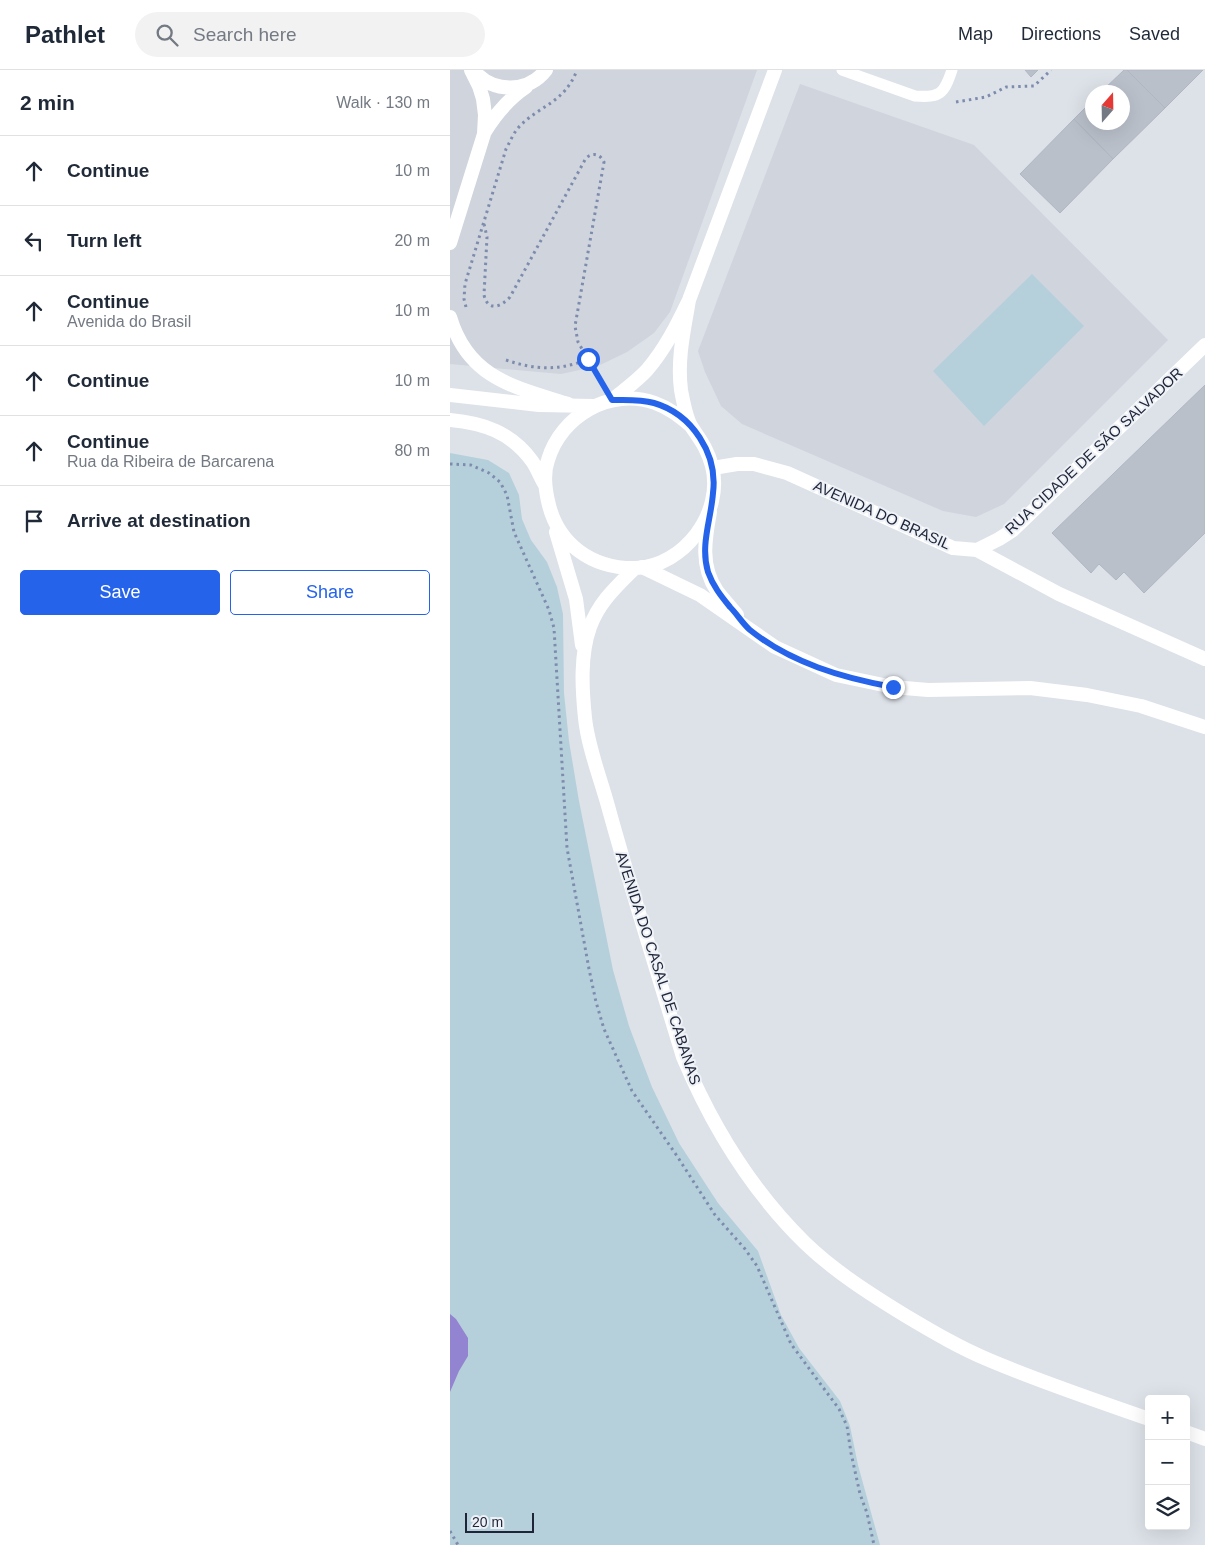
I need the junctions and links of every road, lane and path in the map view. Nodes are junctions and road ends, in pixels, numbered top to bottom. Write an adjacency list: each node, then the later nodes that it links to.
1 (472, 70): 8 (street); 10 (street)
2 (546, 70): 8 (street)
3 (577, 70): 11 (path)
4 (775, 70): 13 (street)
5 (842, 70): 9 (lane)
6 (952, 70): 9 (lane)
7 (1051, 70): 9 (path)
8 (532, 82): 10 (street)
9 (944, 89)
10 (484, 134): 12 (street)
11 (484, 224): 14 (path); 18 (path)
12 (450, 243)
13 (690, 300): 20 (street); 24 (street)
14 (467, 314)
15 (450, 317): 21 (street)
16 (1205, 345): 29 (street, RUA CIDADE DE SÃO SALVADOR)
17 (499, 355): 18 (path)
18 (588, 359): 20 (path)
19 (450, 395): 21 (street)
20 (612, 400): 22 (street); 24 (street)
21 (573, 405): 22 (street)
22 (593, 406): 26 (street)
23 (450, 420): 26 (street)
24 (690, 425): 25 (street)
25 (713, 468): 27 (street); 29 (street, AVENIDA DO BRASIL)
26 (544, 485): 28 (street)
27 (710, 508): 30 (street); 31 (street)
28 (551, 517): 30 (street); 33 (street, AVENIDA DO CASAL DE CABANAS)
29 (977, 550): 32 (street, AVENIDA DO BRASIL)
30 (639, 567): 31 (street); 33 (street, AVENIDA DO CASAL DE CABANAS)
31 (749, 629): 34 (street)
32 (1205, 658)
33 (584, 664): 35 (street, AVENIDA DO CASAL DE CABANAS)
34 (1205, 727)
35 (1145, 1418)
36 (1190, 1433): 37 (street)
37 (1205, 1438)
38 (450, 1531): 39 (path)
39 (458, 1545)

